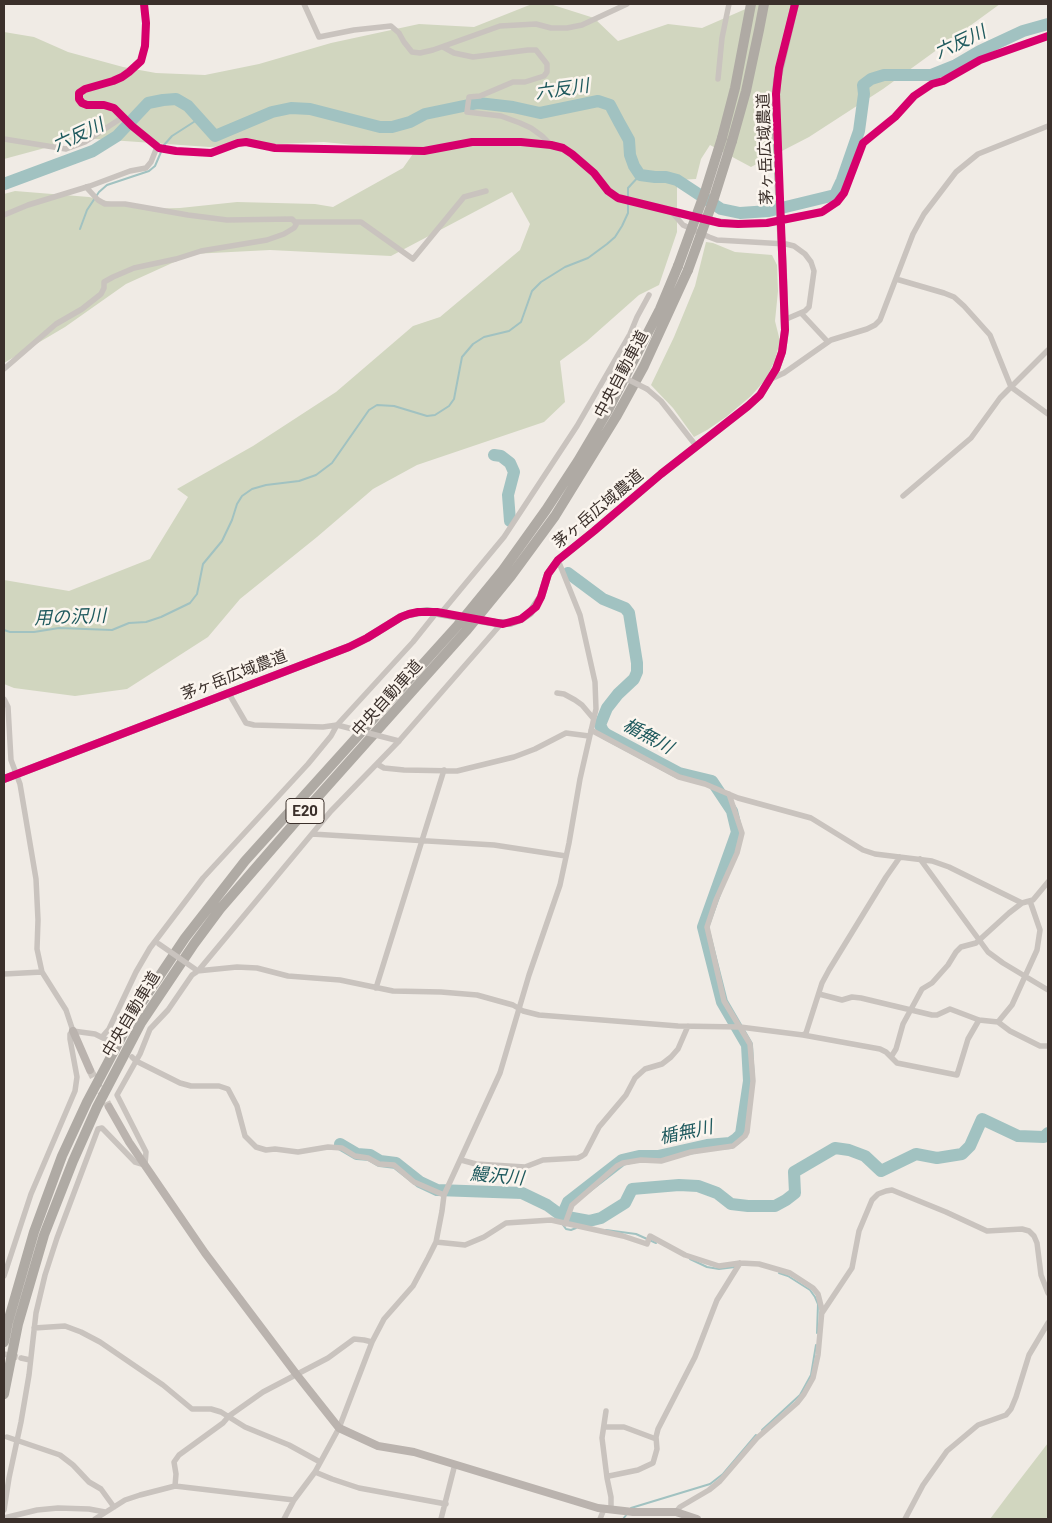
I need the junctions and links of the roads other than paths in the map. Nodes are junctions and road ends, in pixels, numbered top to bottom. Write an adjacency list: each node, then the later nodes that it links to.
1 (144, 4): 11 (street)
2 (304, 4): 9 (street)
3 (627, 4): 9 (street)
4 (729, 4): 10 (street)
5 (751, 4): 14 (highway, 中央自動車道 / E20)
6 (764, 4): 14 (highway, 中央自動車道 / E20)
7 (795, 4): 26 (street, 茅ヶ岳広域農道, bridge)
8 (1048, 36): 19 (street)
9 (443, 47): 15 (street)
10 (718, 79)
11 (124, 119): 13 (street); 16 (street)
12 (1048, 126): 23 (street)
13 (4, 139)
14 (727, 139): 22 (highway, 中央自動車道 / E20, bridge)
15 (551, 145): 16 (street); 19 (street)
16 (160, 148): 17 (street)
17 (86, 187): 20 (street); 21 (street)
18 (486, 191): 21 (street)
19 (671, 211): 25 (street)
20 (4, 215)
21 (295, 222): 29 (street)
22 (683, 268): 94 (highway, 中央自動車道 / E20); 99 (highway, 中央自動車道 / E20)
23 (896, 278): 27 (street); 32 (street)
24 (650, 295): 30 (street)
25 (801, 313): 26 (street); 27 (street)
26 (784, 320): 31 (street, 茅ヶ岳広域農道)
27 (828, 342): 31 (street)
28 (1048, 350): 32 (street)
29 (4, 369)
30 (610, 370): 34 (street, bridge); 37 (street)
31 (770, 378): 34 (street, 茅ヶ岳広域農道)
32 (1011, 387): 33 (street); 35 (street)
33 (1048, 414)
34 (697, 447): 36 (street, 茅ヶ岳広域農道)
35 (903, 496)
36 (558, 560): 38 (street, 茅ヶ岳広域農道); 42 (street)
37 (440, 613): 38 (street, 茅ヶ岳広域農道, bridge); 39 (street, 茅ヶ岳広域農道); 43 (street)
38 (498, 624): 45 (street)
39 (228, 692): 43 (street); 48 (street, 茅ヶ岳広域農道)
40 (557, 693): 42 (street)
41 (4, 699): 48 (street)
42 (594, 718): 44 (street)
43 (337, 725): 45 (street, bridge); 60 (street)
44 (590, 733): 47 (street); 50 (street); 53 (street)
45 (399, 741): 46 (street)
46 (377, 764): 47 (street); 51 (street)
47 (444, 770): 52 (street)
48 (16, 775): 49 (street, 茅ヶ岳広域農道); 62 (street)
49 (4, 780)
50 (726, 793): 54 (street); 73 (street)
51 (312, 834): 52 (street); 61 (street)
52 (422, 841): 53 (street); 65 (street)
53 (566, 856): 68 (street)
54 (900, 857): 55 (street); 67 (street)
55 (920, 859): 58 (street); 59 (street)
56 (1048, 882): 57 (street)
57 (1030, 901): 58 (street); 64 (street)
58 (1022, 903): 59 (street)
59 (980, 940): 64 (street); 69 (street)
60 (157, 942): 61 (street, bridge); 76 (street)
61 (197, 970): 65 (street); 80 (street)
62 (42, 972): 63 (street); 74 (street)
63 (4, 974)
64 (1025, 976): 66 (street); 71 (street)
65 (376, 988): 68 (street)
66 (1048, 990)
67 (819, 994): 69 (street); 75 (street)
68 (519, 1009): 72 (street); 83 (street)
69 (911, 1010): 70 (street); 79 (street)
70 (979, 1020): 71 (street); 79 (street)
71 (998, 1022): 78 (street)
72 (688, 1026): 73 (street); 83 (street)
73 (740, 1027): 75 (street); 86 (street)
74 (73, 1031): 76 (street); 81 (street); 89 (street)
75 (803, 1035): 79 (street)
76 (102, 1037): 77 (street)
77 (109, 1041)
78 (1048, 1046)
79 (891, 1057)
80 (134, 1059): 84 (street); 85 (street)
81 (90, 1070)
82 (108, 1107): 84 (street)
83 (461, 1160): 85 (street)
84 (144, 1166): 93 (street); 98 (street)
85 (444, 1195): 87 (street)
86 (563, 1223): 87 (street); 88 (street)
87 (436, 1242): 95 (street)
88 (740, 1262): 91 (street); 106 (street)
89 (4, 1276)
90 (1048, 1293): 91 (street)
91 (822, 1313): 118 (street)
92 (1048, 1323): 125 (street)
93 (34, 1328): 97 (street); 101 (street)
94 (4, 1342)
95 (372, 1342): 98 (street); 103 (street)
96 (21, 1358): 97 (street)
97 (30, 1360): 105 (street)
98 (296, 1375): 101 (street); 103 (street)
99 (4, 1394)
100 (606, 1411): 102 (street)
101 (229, 1416): 107 (street); 111 (street)
102 (604, 1427): 106 (street); 110 (street)
103 (339, 1428): 107 (street); 108 (street)
104 (7, 1437): 105 (street)
105 (17, 1439): 114 (street); 116 (street)
106 (656, 1439): 110 (street)
107 (320, 1462): 109 (street)
108 (455, 1464): 113 (street); 115 (street)
109 (315, 1472): 112 (street); 113 (street)
110 (607, 1478): 115 (street)
111 (175, 1486): 112 (street); 114 (street)
112 (294, 1500): 121 (street)
113 (446, 1504): 122 (street)
114 (114, 1507): 117 (street)
115 (607, 1509): 118 (street); 123 (street)
116 (4, 1510)
117 (104, 1512): 119 (street); 120 (street)
118 (676, 1512): 124 (street)
119 (4, 1518)
120 (95, 1519)
121 (284, 1519)
122 (441, 1519)
123 (600, 1519)
124 (697, 1519)
125 (906, 1519)

